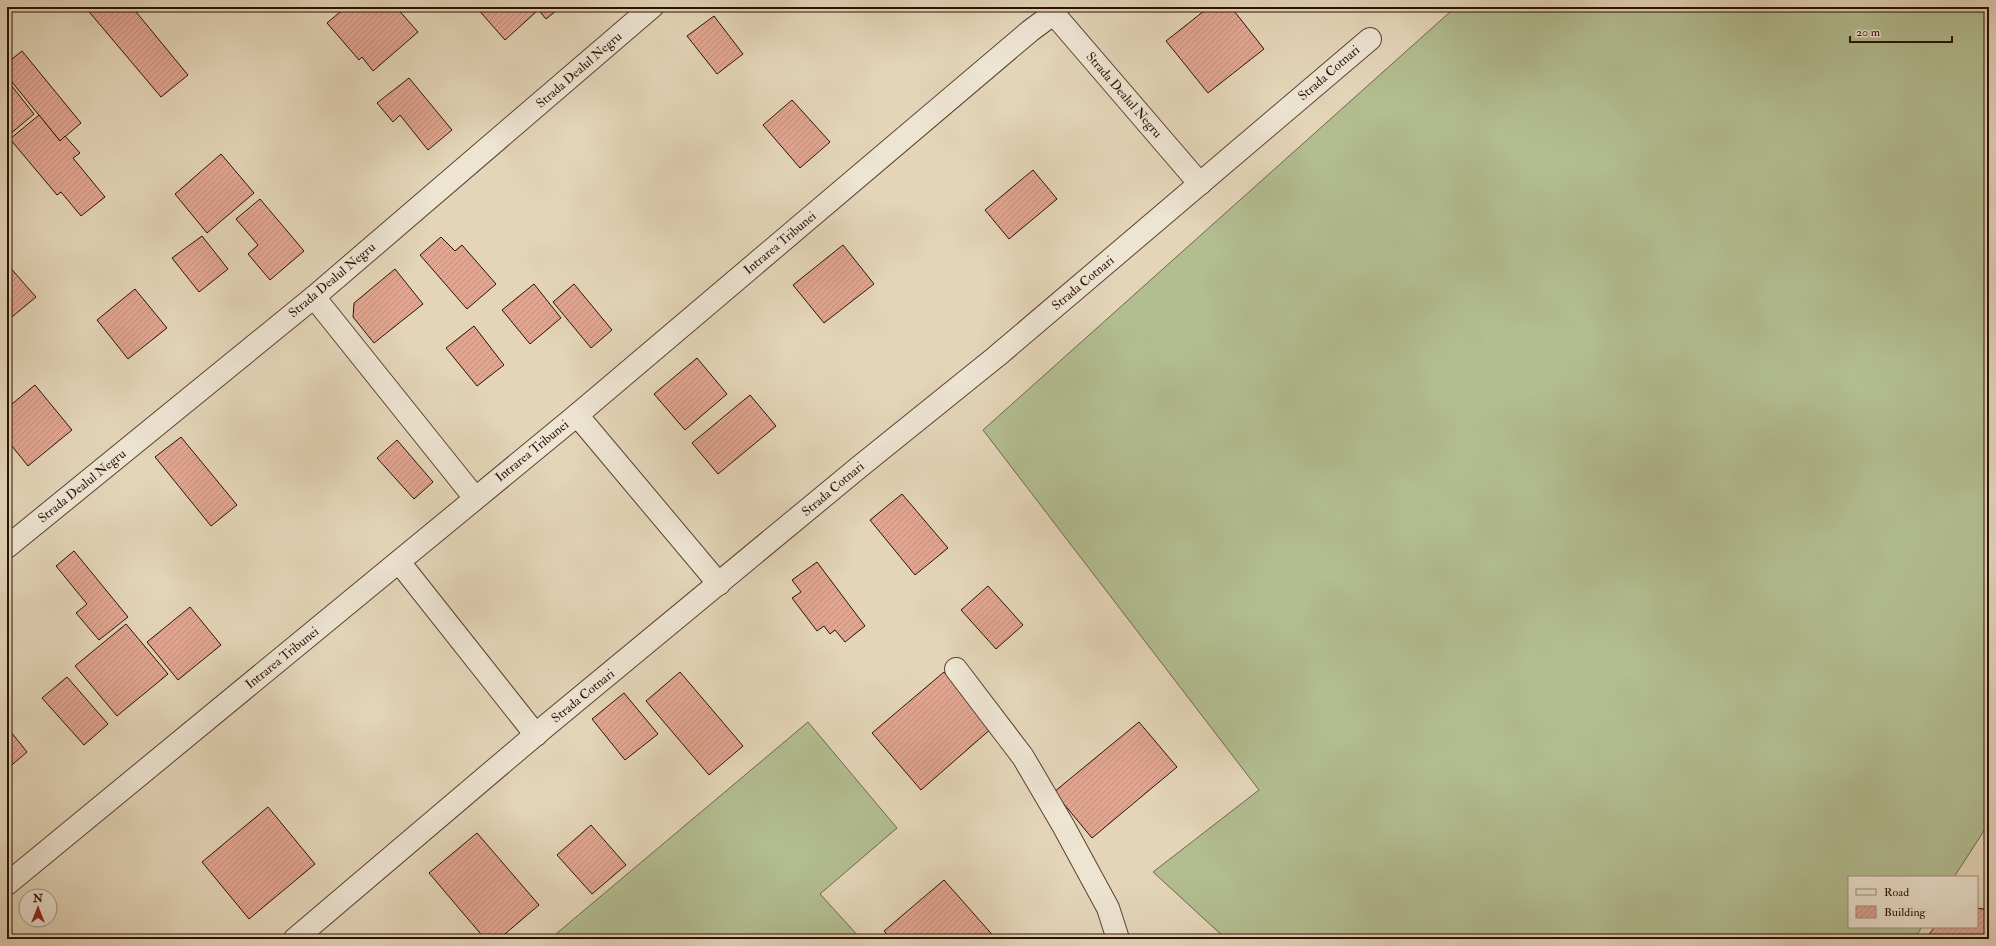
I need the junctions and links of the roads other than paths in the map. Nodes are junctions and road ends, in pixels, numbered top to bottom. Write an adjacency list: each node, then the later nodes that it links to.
1 (652, 7): 5 (street, Strada Dealul Negru)
2 (1051, 10): 4 (street, Strada Dealul Negru); 6 (street, Intrarea Tribunei)
3 (1370, 39): 4 (street, Strada Cotnari)
4 (1200, 184): 10 (street, Strada Cotnari)
5 (314, 297): 7 (street); 8 (street, Strada Dealul Negru)
6 (577, 414): 7 (street, Intrarea Tribunei); 10 (street)
7 (475, 498): 9 (street, Intrarea Tribunei)
8 (7, 548)
9 (399, 562): 12 (street); 13 (street, Intrarea Tribunei)
10 (719, 584): 12 (street, Strada Cotnari)
11 (956, 669): 15 (street)
12 (536, 735): 14 (street, Strada Cotnari)
13 (7, 884)
14 (295, 939)
15 (1118, 939)

